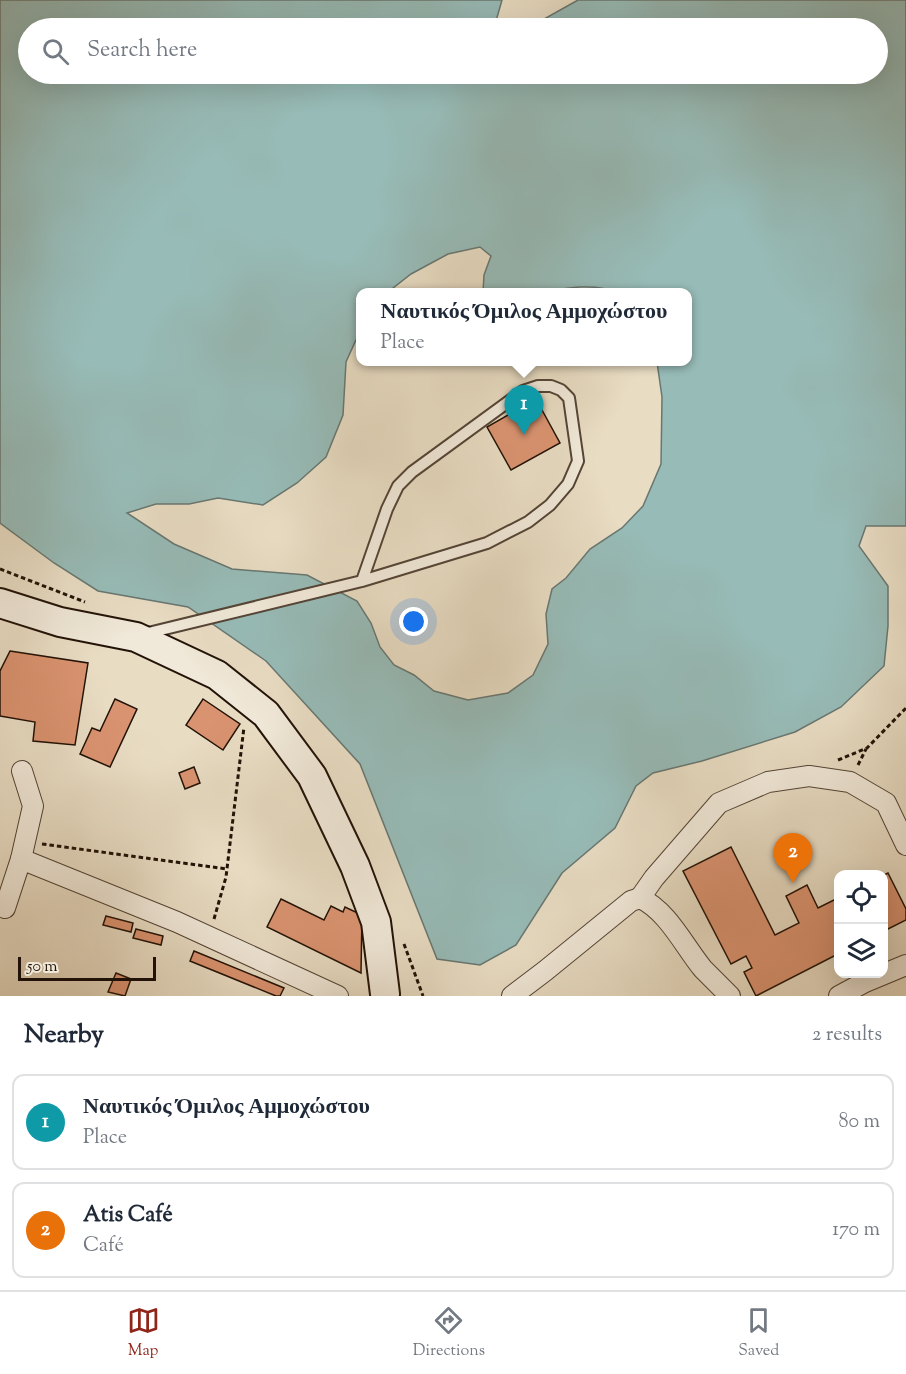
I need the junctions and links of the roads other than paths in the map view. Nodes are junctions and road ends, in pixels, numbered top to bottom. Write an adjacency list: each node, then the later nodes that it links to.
1 (362, 581): 1 (lane); 3 (lane)
2 (0, 603): 3 (street)
3 (136, 637): 10 (street)
4 (22, 771): 6 (street)
5 (906, 845): 7 (street)
6 (23, 850): 8 (street); 11 (street)
7 (640, 898): 12 (street); 13 (street)
8 (5, 908)
9 (906, 965): 14 (street)
10 (381, 995)
11 (338, 996)
12 (512, 996)
13 (730, 996)
14 (839, 996)

